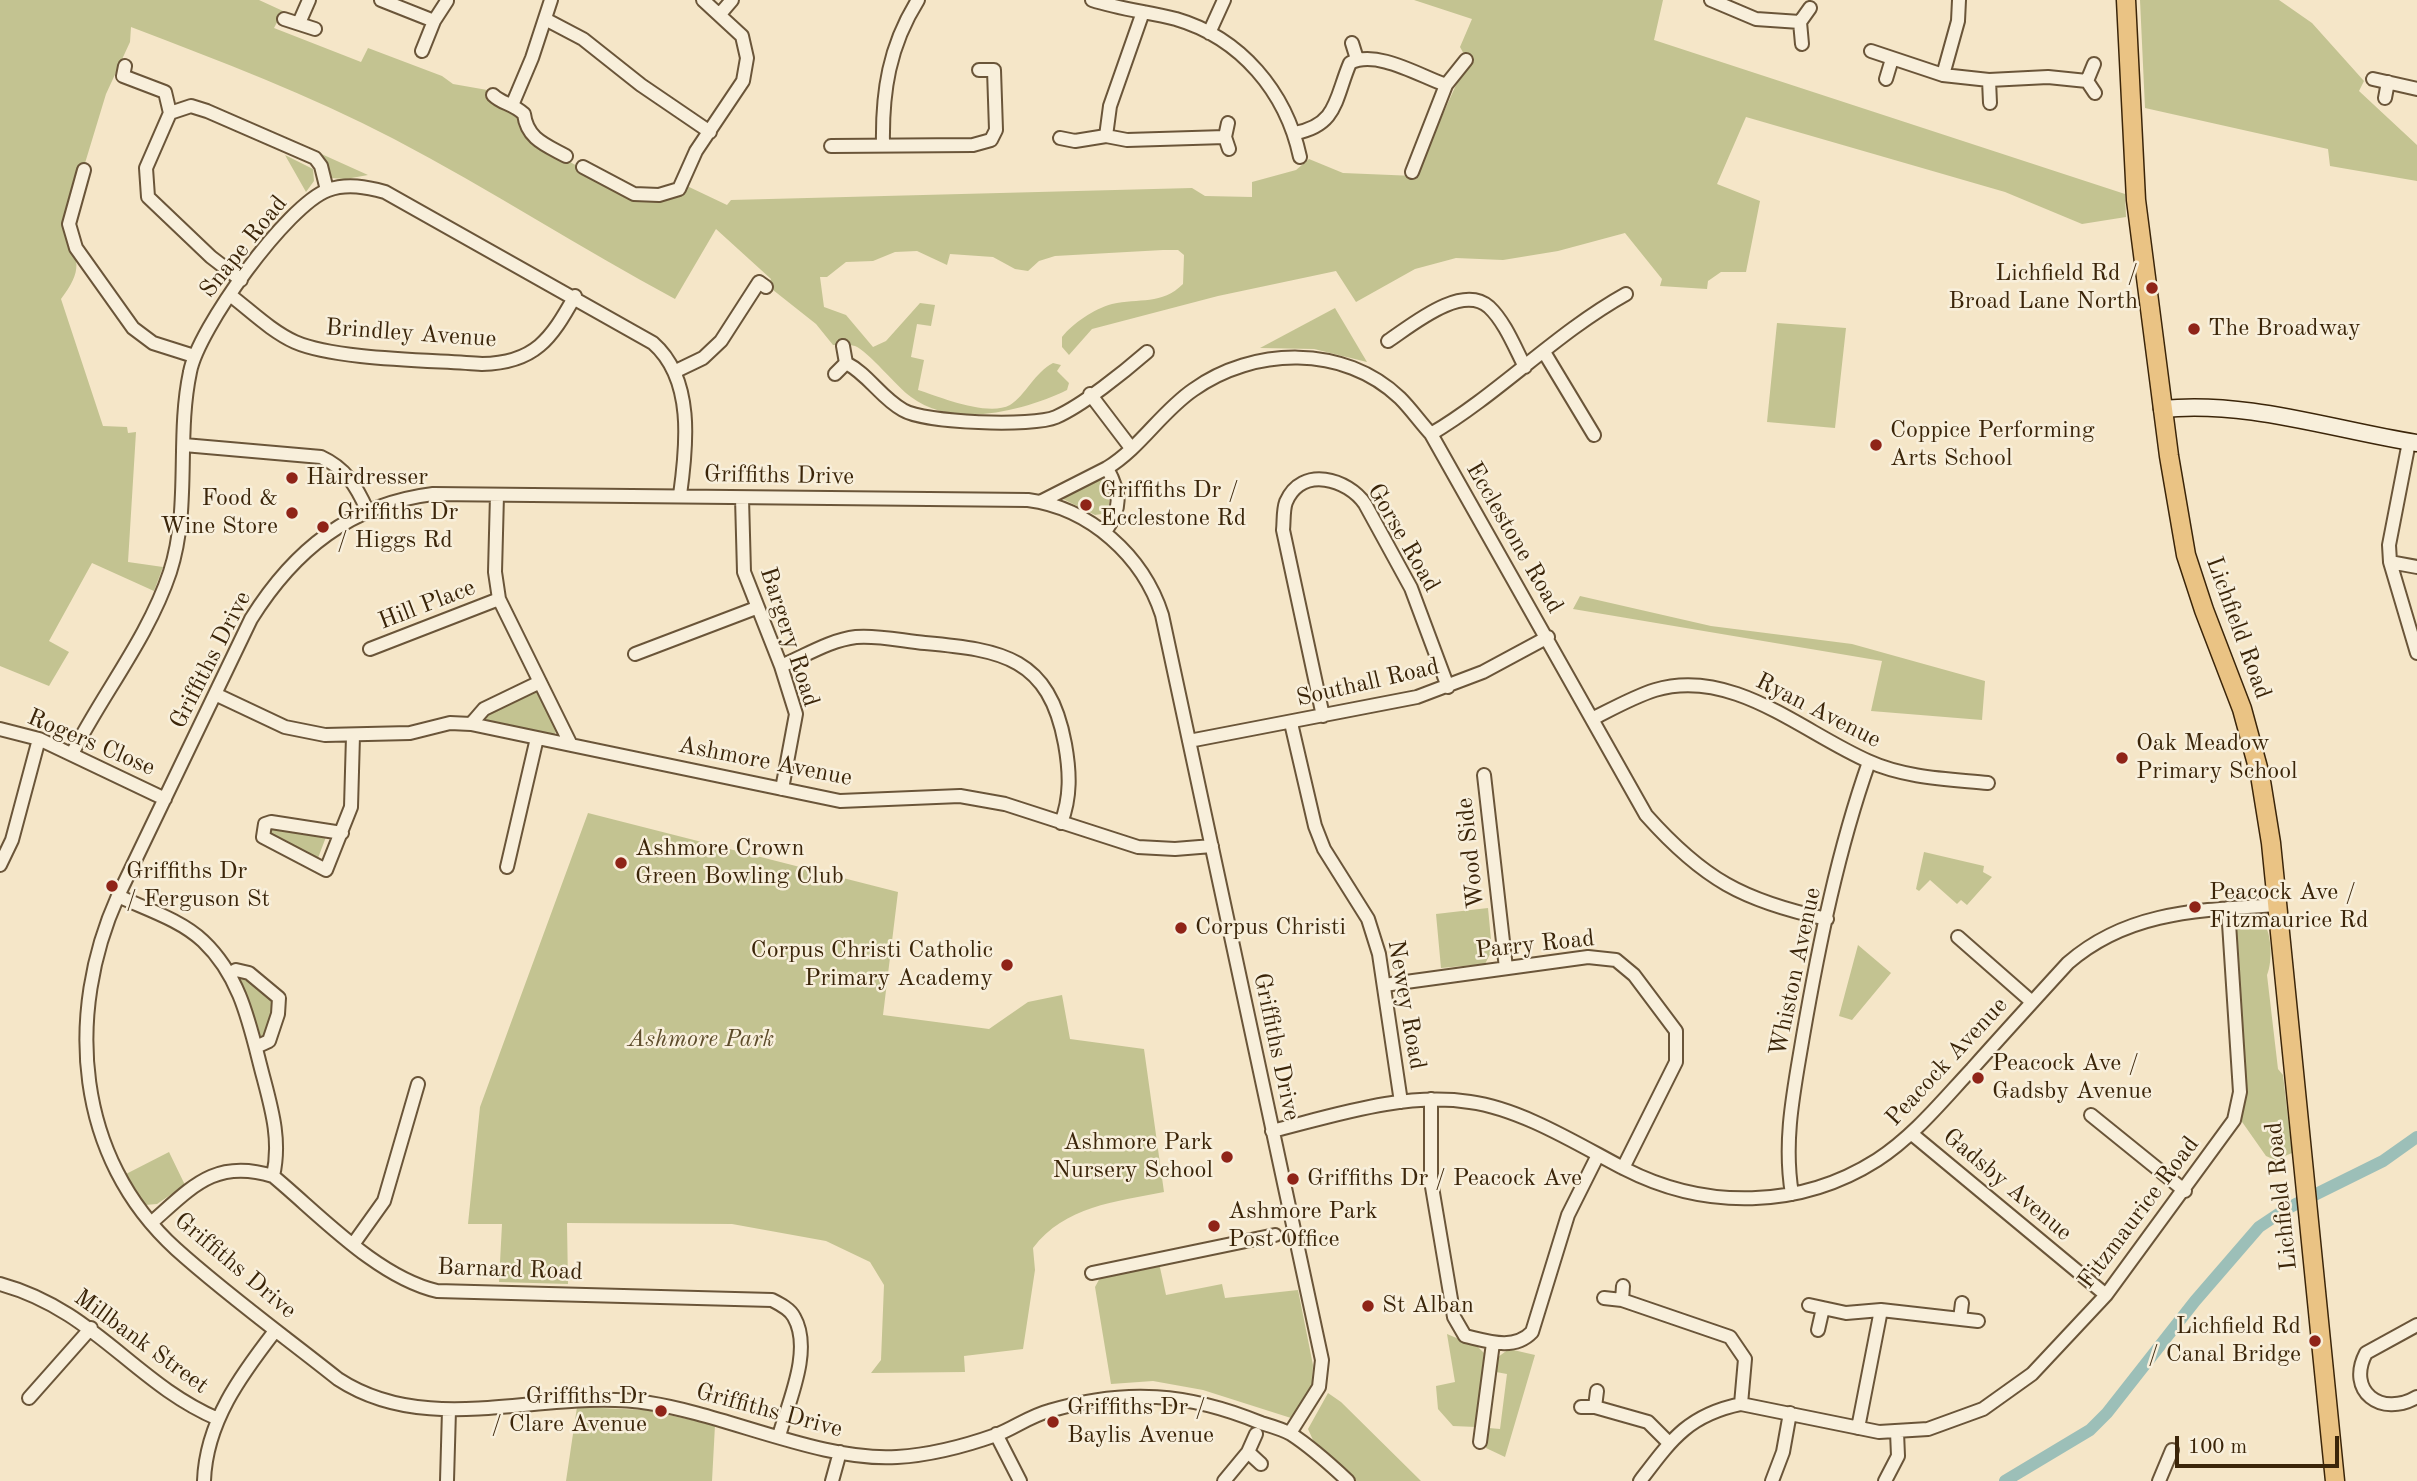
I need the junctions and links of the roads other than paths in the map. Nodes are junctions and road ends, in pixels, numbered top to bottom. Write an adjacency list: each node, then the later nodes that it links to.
1 (309, 0): 20 (street)
2 (381, 0): 18 (street)
3 (551, 0): 17 (street)
4 (704, 0): 15 (street)
5 (732, 0): 15 (street)
6 (918, 0): 52 (street)
7 (1092, 0): 14 (street)
8 (1224, 0): 22 (street)
9 (1959, 0): 33 (street)
10 (2126, 0): 75 (main road, Lichfield Road)
11 (447, 1): 18 (street)
12 (1715, 1): 19 (street)
13 (1810, 8): 19 (street)
14 (1143, 12): 22 (street); 50 (street)
15 (720, 14): 48 (street)
16 (284, 19): 20 (street)
17 (545, 19): 44 (street); 48 (street)
18 (434, 21): 25 (street)
19 (1800, 22): 24 (street)
20 (299, 23): 21 (street)
21 (315, 29)
22 (1209, 33): 49 (street)
23 (1352, 43): 27 (street)
24 (1802, 44)
25 (422, 51)
26 (1871, 51): 28 (street)
27 (1357, 59): 39 (street); 49 (street)
28 (1892, 59): 33 (street); 34 (street)
29 (1466, 60): 39 (street)
30 (2094, 64): 37 (street)
31 (125, 66): 46 (street)
32 (979, 70): 52 (street)
33 (1943, 75): 36 (street)
34 (1886, 79)
35 (2373, 79): 38 (street)
36 (1989, 80): 37 (street); 45 (street)
37 (2087, 81): 41 (street)
38 (2388, 82): 40 (street); 43 (street)
39 (1446, 85): 58 (street)
40 (2417, 89)
41 (2095, 93)
42 (494, 95): 44 (street)
43 (2385, 98)
44 (513, 103): 54 (street)
45 (1990, 103)
46 (170, 113): 59 (street); 60 (street)
47 (1228, 123): 50 (street)
48 (710, 132): 56 (street)
49 (1295, 134): 55 (street)
50 (1106, 136): 51 (street)
51 (1060, 138)
52 (883, 145): 53 (street)
53 (831, 146)
54 (566, 156)
55 (1300, 157)
56 (583, 167)
57 (84, 170): 69 (street)
58 (1412, 172)
59 (327, 190): 60 (street, Snape Road); 64 (street, Snape Road)
60 (241, 280): 62 (street, Snape Road)
61 (766, 287): 72 (street)
62 (230, 295): 64 (street, Brindley Avenue); 69 (street, Snape Road)
63 (1626, 295): 68 (street)
64 (575, 296): 72 (street, Snape Road)
65 (1388, 341): 71 (street)
66 (843, 346): 70 (street)
67 (1147, 352): 74 (street)
68 (1544, 352): 71 (street); 77 (street)
69 (194, 356): 79 (street, Snape Road)
70 (846, 363): 73 (street); 74 (street)
71 (1525, 367): 76 (street)
72 (676, 371): 83 (street, Snape Road)
73 (835, 374)
74 (1090, 394): 80 (street)
75 (2162, 409): 78 (street); 122 (main road, Lichfield Road)
76 (1431, 434): 80 (street, Ecclestone Road); 92 (street, Ecclestone Road)
77 (1594, 435)
78 (2413, 443): 88 (street)
79 (184, 445): 86 (street); 110 (street, Snape Road)
80 (1131, 448): 81 (street, Ecclestone Road)
81 (1107, 468): 85 (street, Ecclestone Road); 87 (street)
82 (496, 495): 83 (street, Griffiths Drive); 86 (street, Griffiths Drive); 90 (street)
83 (680, 495): 84 (street, Griffiths Drive)
84 (742, 498): 85 (street, Griffiths Drive); 91 (street, Bargery Road)
85 (1040, 502): 87 (street, Griffiths Drive)
86 (367, 510): 99 (street, Griffiths Drive)
87 (1105, 532): 108 (street, Griffiths Drive)
88 (2390, 562): 89 (street); 94 (street)
89 (2417, 567)
90 (499, 599): 93 (street, Hill Place); 97 (street)
91 (756, 608): 95 (street); 96 (street, Bargery Road)
92 (1548, 637): 98 (street, Southall Road); 101 (street, Ecclestone Road)
93 (370, 649)
94 (2417, 653)
95 (635, 654)
96 (781, 666): 114 (street, Bargery Road); 116 (street)
97 (540, 682): 103 (street); 109 (street)
98 (1448, 687): 100 (street, Southall Road); 100 (street, Gorse Road)
99 (215, 694): 105 (street, Ashmore Avenue); 115 (street, Griffiths Drive)
100 (1323, 716): 102 (street, Southall Road)
101 (1592, 719): 111 (street, Ryan Avenue); 124 (street, Ecclestone Road)
102 (1291, 723): 108 (street, Southall Road); 128 (street, Newey Road)
103 (471, 724): 105 (street, Ashmore Avenue); 106 (street, Ashmore Avenue)
104 (0, 729): 107 (street, Rogers Close)
105 (353, 736): 117 (street)
106 (537, 738): 109 (street, Ashmore Avenue); 120 (street)
107 (39, 739): 110 (street, Rogers Close); 119 (street)
108 (1189, 741): 118 (street, Griffiths Drive)
109 (571, 745): 114 (street, Ashmore Avenue)
110 (72, 754): 115 (street, Rogers Close)
111 (1869, 762): 113 (street, Ryan Avenue); 124 (street, Whiston Avenue)
112 (1484, 775): 126 (street, Wood Side)
113 (1988, 783)
114 (782, 789): 116 (street, Ashmore Avenue)
115 (164, 799): 121 (street, Griffiths Drive)
116 (1061, 823): 118 (street, Ashmore Avenue)
117 (342, 833): 117 (street)
118 (1212, 846): 135 (street, Griffiths Drive)
119 (0, 864)
120 (507, 867)
121 (118, 895): 127 (street); 142 (street, Griffiths Drive)
122 (2278, 905): 123 (street, Peacock Avenue); 191 (main road, Lichfield Road)
123 (2228, 908): 129 (street, Peacock Avenue); 140 (street, Fitzmaurice Road)
124 (1827, 919): 141 (street, Whiston Avenue)
125 (1958, 937): 129 (street)
126 (1506, 968): 128 (street, Parry Road); 138 (street, Parry Road)
127 (229, 974): 130 (street); 130 (street)
128 (1384, 985): 133 (street, Newey Road)
129 (2032, 1002): 136 (street, Peacock Avenue)
130 (256, 1047): 139 (street)
131 (418, 1084): 144 (street)
132 (1431, 1099): 133 (street, Peacock Avenue); 137 (street, Peacock Avenue); 159 (street)
133 (1401, 1102): 135 (street, Peacock Avenue)
134 (2091, 1115): 140 (street)
135 (1272, 1130): 171 (street, Griffiths Drive)
136 (1912, 1133): 141 (street, Peacock Avenue); 148 (street, Gadsby Avenue)
137 (1598, 1155): 138 (street, Peacock Avenue); 159 (street)
138 (1623, 1168): 141 (street, Peacock Avenue)
139 (273, 1176): 142 (street, Barnard Road); 144 (street, Barnard Road)
140 (2185, 1191): 148 (street, Fitzmaurice Road)
141 (1792, 1194)
142 (151, 1223): 158 (street, Griffiths Drive)
143 (1275, 1235): 145 (street)
144 (354, 1243): 174 (street, Barnard Road)
145 (1092, 1273)
146 (0, 1284): 156 (street, Millbank Street)
147 (1623, 1286): 150 (street)
148 (2106, 1295): 170 (street, Fitzmaurice Road)
149 (1604, 1298): 150 (street)
150 (1622, 1300): 163 (street)
151 (1962, 1303): 153 (street)
152 (1881, 1310): 153 (street); 157 (street); 169 (street)
153 (1960, 1319): 154 (street)
154 (1978, 1321)
155 (2417, 1325): 161 (street)
156 (91, 1328): 162 (street); 168 (street, Millbank Street)
157 (1818, 1330)
158 (275, 1331): 166 (street, Griffiths Drive); 168 (street)
159 (1493, 1343): 175 (street)
160 (1597, 1391): 165 (street)
161 (2417, 1397)
162 (29, 1398)
163 (1741, 1404): 167 (street, Fitzmaurice Road); 176 (street)
164 (1581, 1407): 165 (street)
165 (1595, 1407): 176 (street)
166 (449, 1410): 174 (street, Griffiths Drive); 182 (street)
167 (1790, 1413): 169 (street, Fitzmaurice Road); 188 (street)
168 (218, 1419): 181 (street)
169 (1858, 1428): 170 (street, Fitzmaurice Road)
170 (1897, 1432): 189 (street)
171 (1290, 1433): 172 (street, Griffiths Drive); 186 (street, Griffiths Drive)
172 (996, 1434): 178 (street, Griffiths Drive); 184 (street)
173 (1256, 1434): 179 (street)
174 (779, 1436): 178 (street, Griffiths Drive)
175 (1480, 1442)
176 (1669, 1443): 187 (street)
177 (2172, 1450): 190 (street)
178 (841, 1452): 183 (street)
179 (1248, 1452): 180 (street); 185 (street)
180 (1261, 1464)
181 (204, 1481)
182 (447, 1481)
183 (832, 1481)
184 (1020, 1481)
185 (1224, 1481)
186 (1348, 1481)
187 (1640, 1481)
188 (1772, 1481)
189 (1885, 1481)
190 (2159, 1481)
191 (2335, 1481)

